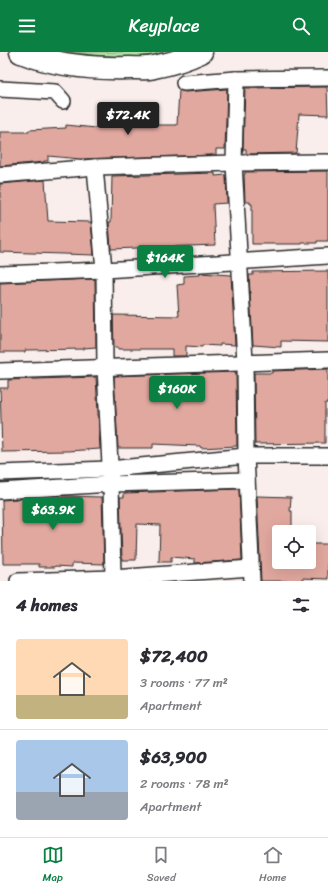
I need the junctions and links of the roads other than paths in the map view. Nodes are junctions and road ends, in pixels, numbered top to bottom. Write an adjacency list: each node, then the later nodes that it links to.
1 (21, 52): 2 (highway)
2 (201, 52)
3 (328, 78): 4 (street)
4 (236, 79): 5 (street); 9 (street)
5 (184, 83)
6 (0, 89): 7 (street)
7 (63, 101)
8 (328, 162): 9 (street)
9 (234, 163): 10 (street); 13 (street)
10 (95, 167): 11 (street); 14 (street)
11 (0, 175)
12 (328, 256): 13 (street)
13 (240, 261): 14 (street); 17 (street)
14 (104, 270): 15 (street); 18 (street)
15 (0, 274)
16 (328, 360): 17 (street)
17 (245, 362): 18 (street); 20 (street)
18 (105, 368): 19 (street); 23 (street)
19 (0, 371)
20 (246, 456): 21 (street); 23 (street); 24 (street)
21 (328, 456)
22 (0, 473): 23 (street)
23 (110, 476): 24 (street); 25 (street); 27 (street)
24 (247, 480): 26 (street)
25 (0, 491)
26 (251, 575): 27 (street)
27 (113, 578): 28 (street)
28 (18, 581)

